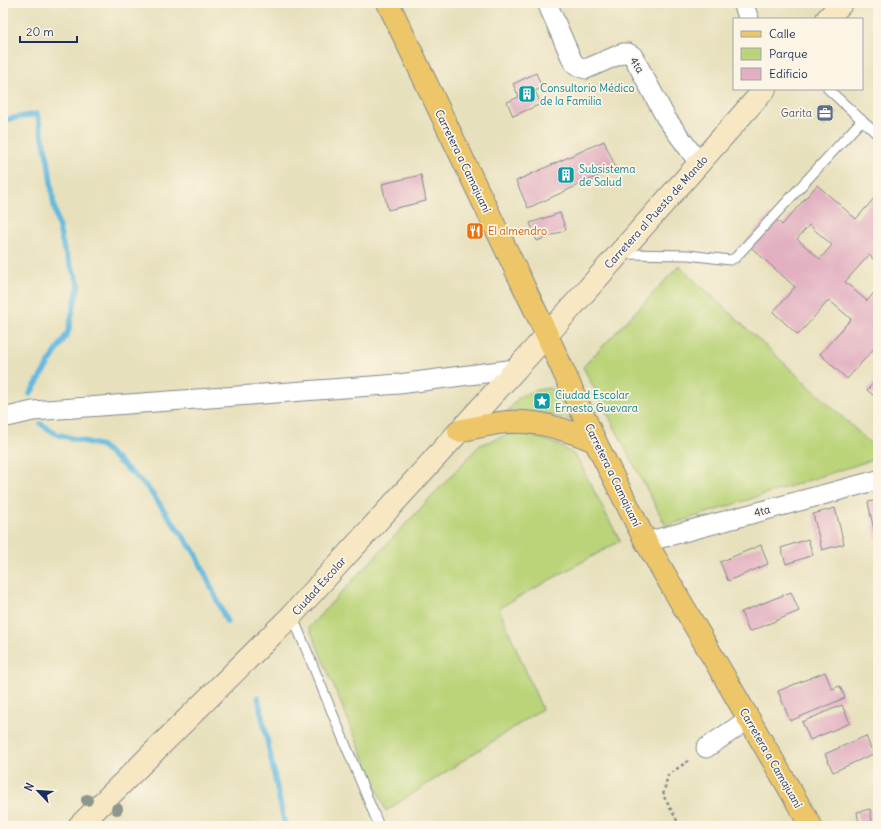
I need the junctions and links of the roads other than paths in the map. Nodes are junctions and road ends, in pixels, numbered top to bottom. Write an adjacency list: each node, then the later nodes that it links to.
1 (388, 3): 13 (main road, Carretera a Camajuaní)
2 (547, 3): 11 (street, 4ta)
3 (743, 3): 5 (street)
4 (842, 3): 6 (street)
5 (749, 18)
6 (829, 18)
7 (764, 90): 11 (street, Carretera al Puesto de Mando)
8 (829, 90): 9 (lane)
9 (862, 120): 10 (lane); 12 (lane)
10 (878, 135)
11 (699, 163): 12 (street, Carretera al Puesto de Mando)
12 (619, 254): 13 (street, Carretera al Puesto de Mando)
13 (547, 335): 14 (street, Ciudad Escolar); 17 (main road, Carretera a Camajuaní)
14 (516, 369): 15 (street); 16 (street, Ciudad Escolar)
15 (3, 418)
16 (459, 431): 17 (main road); 20 (street, Ciudad Escolar)
17 (595, 441): 19 (main road, Carretera a Camajuaní)
18 (878, 480): 19 (street, 4ta)
19 (646, 542): 21 (main road, Carretera a Camajuaní)
20 (292, 615): 23 (street, Ciudad Escolar); 24 (lane)
21 (749, 719): 22 (street); 25 (main road, Carretera a Camajuaní)
22 (706, 748)
23 (79, 826)
24 (379, 826)
25 (811, 826)

